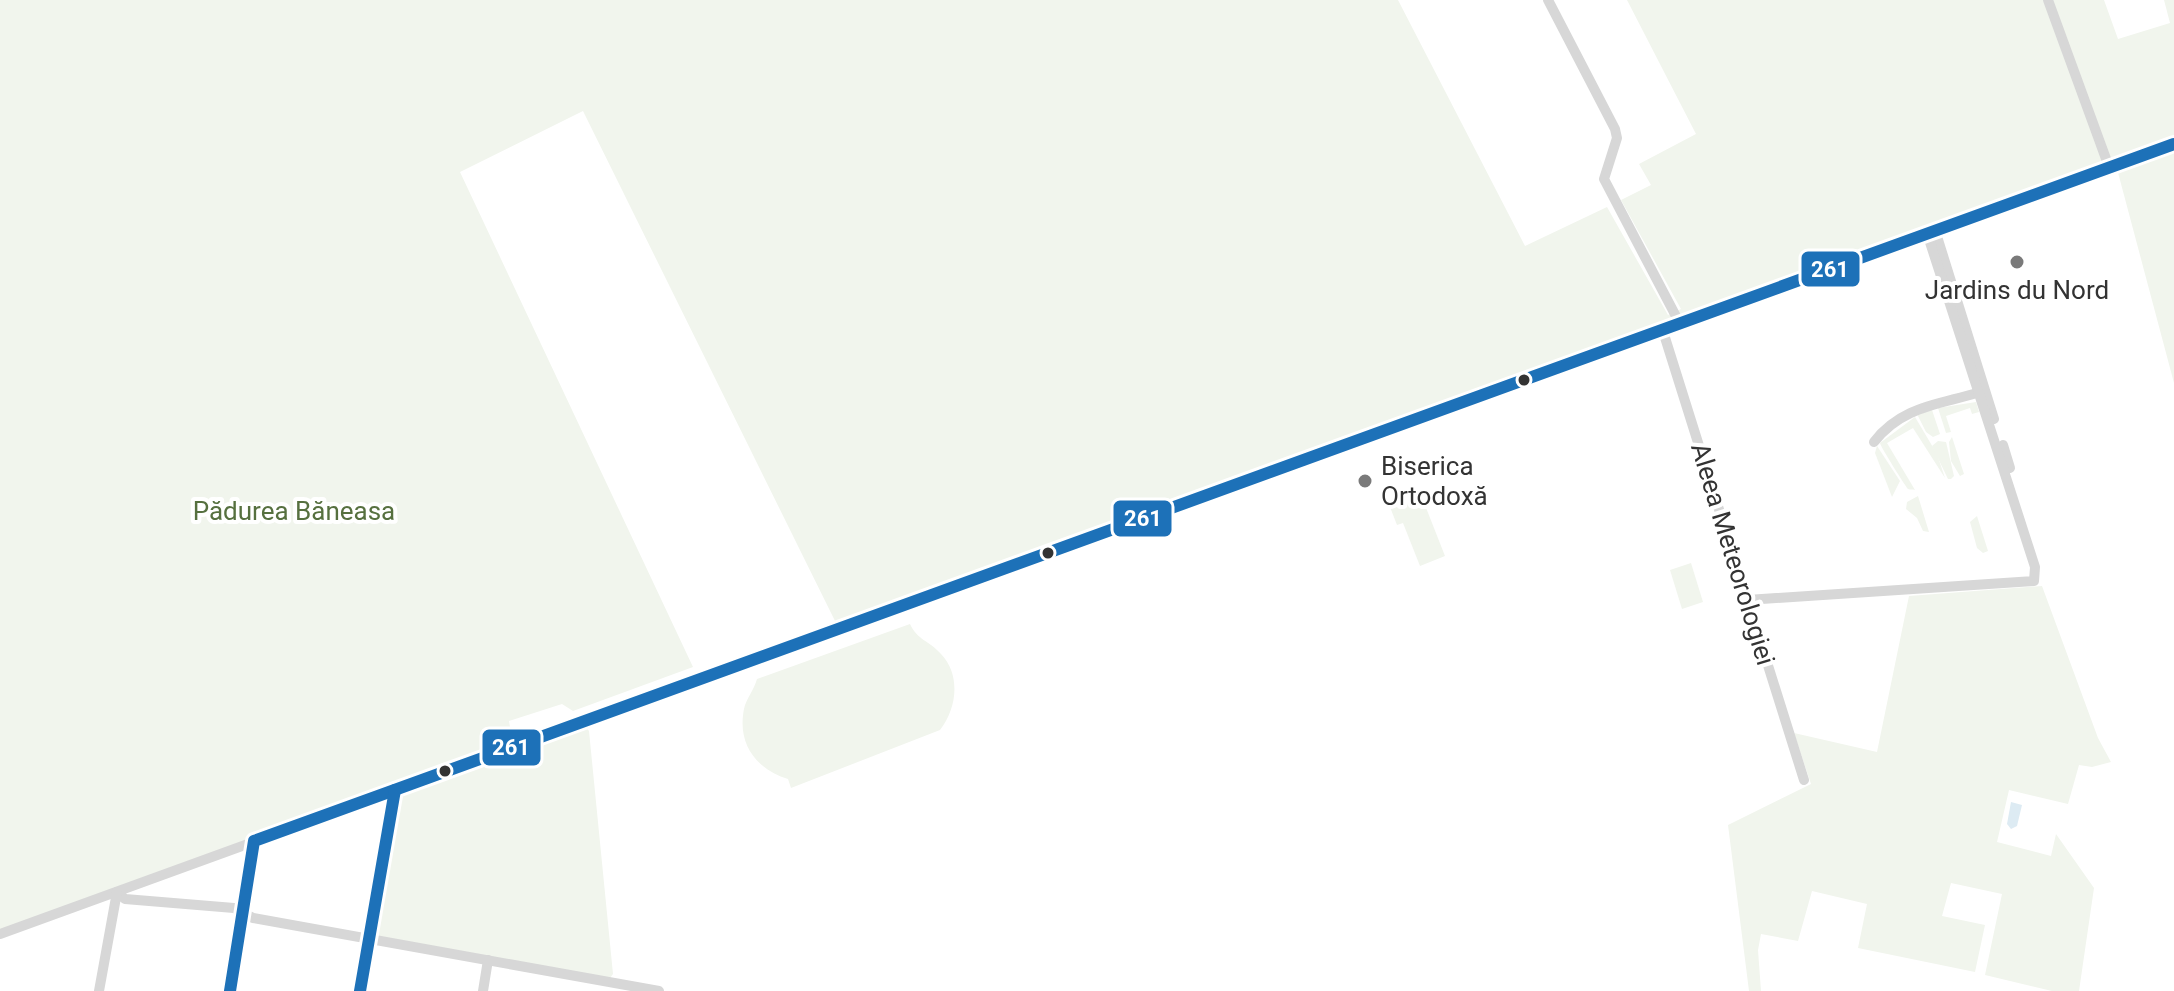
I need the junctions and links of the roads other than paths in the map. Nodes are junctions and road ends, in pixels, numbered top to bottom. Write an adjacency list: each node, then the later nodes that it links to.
1 (1548, 0): 6 (street)
2 (2048, 0): 4 (street)
3 (2174, 144): 4 (street)
4 (2109, 167): 5 (street)
5 (1931, 231): 6 (street); 8 (street); 10 (street)
6 (1679, 322): 7 (street)
7 (1662, 328): 11 (street, Aleea Meteorologiei); 13 (street)
8 (1977, 393): 9 (street); 11 (street)
9 (1874, 442)
10 (2010, 468)
11 (1747, 600): 12 (street, Aleea Meteorologiei)
12 (1804, 780)
13 (395, 790): 14 (street); 18 (street)
14 (254, 841): 15 (street); 16 (street)
15 (117, 892): 16 (street); 17 (street); 21 (street)
16 (243, 915): 18 (street); 22 (street)
17 (0, 934)
18 (369, 938): 19 (street); 23 (street)
19 (488, 960): 20 (street); 24 (street)
20 (605, 986): 25 (street)
21 (99, 991)
22 (230, 991)
23 (360, 991)
24 (483, 991)
25 (659, 991)

